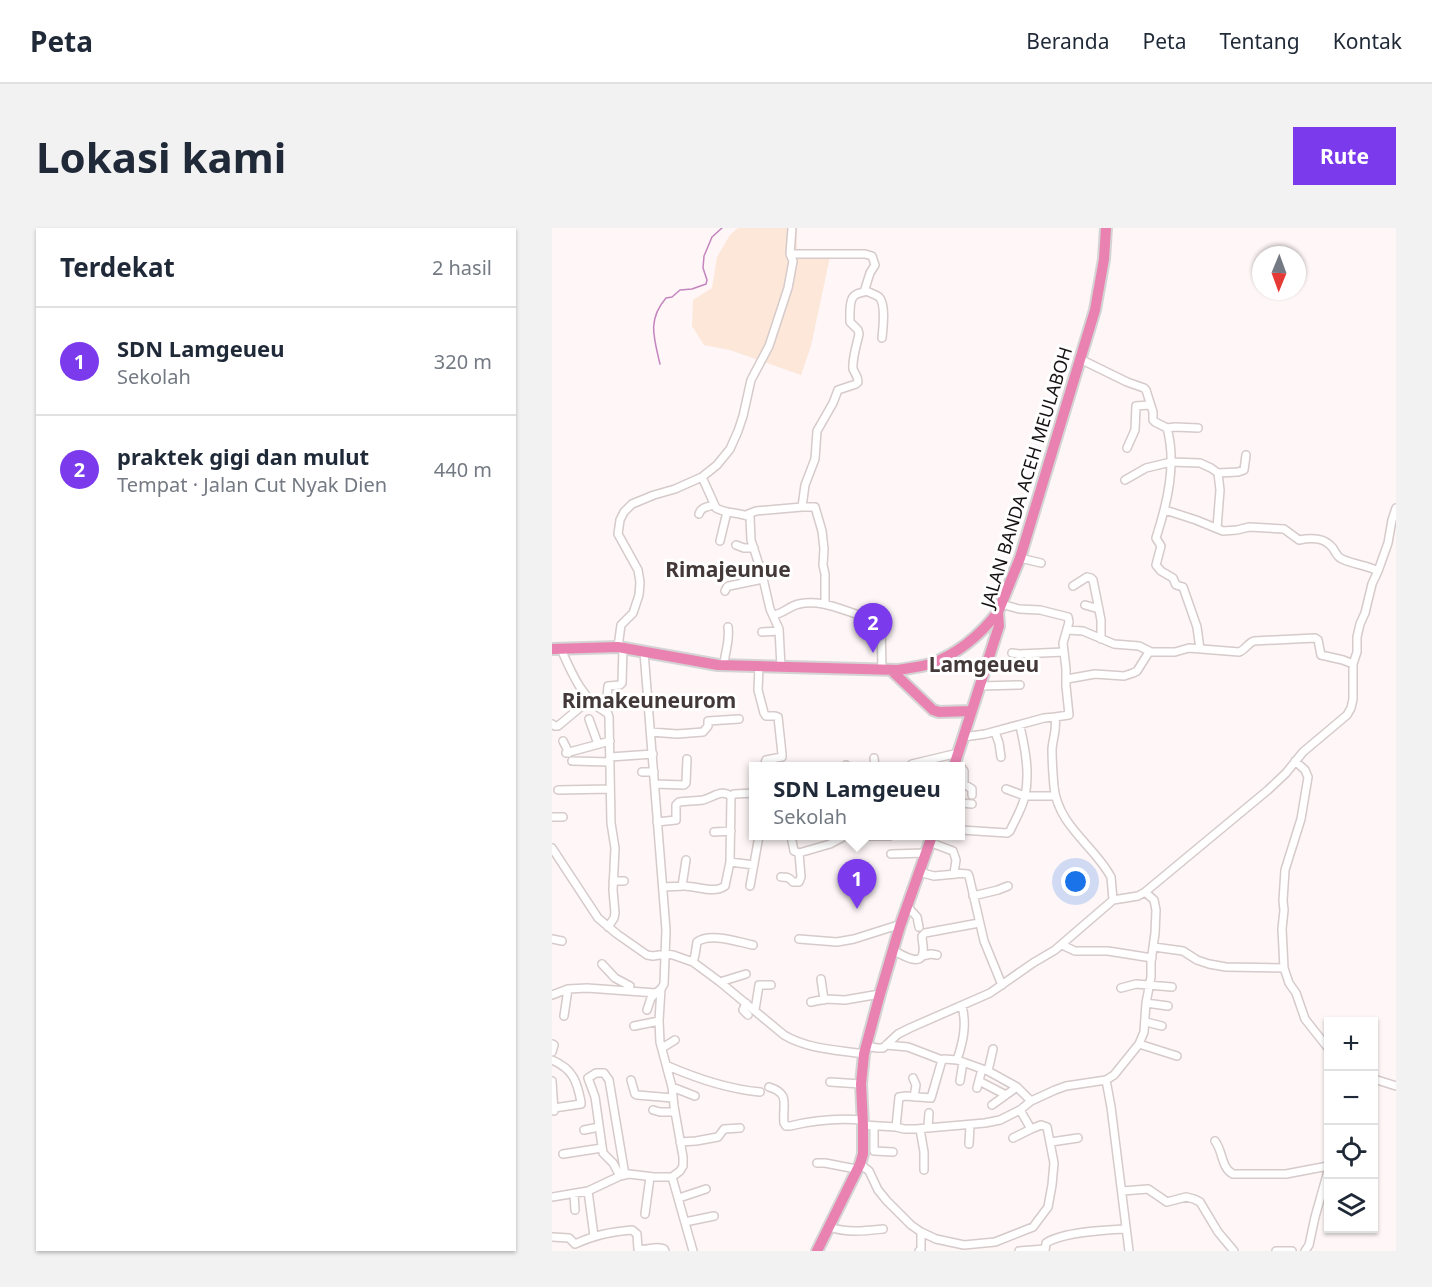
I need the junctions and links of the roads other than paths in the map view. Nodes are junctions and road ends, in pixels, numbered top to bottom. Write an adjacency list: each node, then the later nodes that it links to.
1 (792, 228): 3 (street)
2 (1106, 228): 6 (highway, JALAN BANDA ACEH MEULABOH)
3 (790, 254): 4 (street); 14 (street)
4 (865, 290): 5 (street); 17 (street)
5 (882, 338)
6 (1080, 359): 7 (street); 27 (highway, JALAN BANDA ACEH MEULABOH)
7 (1149, 405): 8 (street); 10 (street)
8 (1167, 428): 9 (street); 12 (street)
9 (1198, 428)
10 (1127, 448)
11 (1246, 455): 13 (street)
12 (1171, 462): 13 (street); 15 (street); 19 (street)
13 (1218, 473): 23 (street)
14 (702, 477): 16 (street); 43 (street)
15 (1125, 480)
16 (713, 505): 20 (street); 21 (street)
17 (802, 507): 22 (street); 33 (street)
18 (1396, 508): 29 (street)
19 (1165, 510): 23 (street); 45 (street)
20 (727, 512): 22 (street); 24 (street)
21 (699, 514)
22 (746, 515): 26 (street)
23 (1216, 528): 29 (street)
24 (720, 541)
25 (736, 545): 26 (street)
26 (754, 548): 30 (street)
27 (1020, 558): 28 (street); 35 (highway, JALAN BANDA ACEH MEULABOH)
28 (1041, 563)
29 (1378, 571): 50 (street)
30 (763, 579): 32 (street); 37 (street)
31 (1073, 586): 36 (street)
32 (725, 591)
33 (825, 604): 37 (street); 54 (street)
34 (1085, 605): 36 (street)
35 (1000, 608): 39 (street); 54 (highway); 57 (highway, JALAN BANDA ACEH MEULABOH)
36 (1100, 609): 42 (street)
37 (773, 615): 40 (street)
38 (728, 627): 51 (street)
39 (1067, 630): 42 (street); 47 (street)
40 (779, 631): 41 (street); 53 (street)
41 (762, 632)
42 (1101, 639): 48 (street)
43 (620, 648): 44 (highway); 46 (highway); 60 (street)
44 (556, 649): 58 (street)
45 (1200, 650): 48 (street); 50 (street)
46 (644, 652): 51 (highway); 66 (street)
47 (1064, 652): 49 (street); 55 (street)
48 (1149, 652): 55 (street)
49 (1012, 653)
50 (1353, 664): 77 (street)
51 (724, 665): 52 (highway)
52 (759, 667): 53 (highway); 79 (street)
53 (782, 667): 54 (highway)
54 (886, 670): 59 (highway)
55 (1067, 680): 61 (street)
56 (1020, 685): 57 (street)
57 (980, 686): 59 (highway, JALAN BANDA ACEH MEULABOH)
58 (589, 700): 60 (street); 64 (street)
59 (971, 711): 68 (highway, JALAN BANDA ACEH MEULABOH)
60 (607, 713): 70 (street)
61 (1055, 717): 65 (street); 93 (street)
62 (739, 718): 66 (street)
63 (590, 719): 71 (street)
64 (552, 724)
65 (1020, 726): 67 (street); 92 (street)
66 (651, 732): 72 (street)
67 (995, 732): 68 (street); 73 (street)
68 (963, 737): 81 (highway, JALAN BANDA ACEH MEULABOH)
69 (562, 741): 71 (street)
70 (610, 741): 71 (street); 75 (street)
71 (598, 744)
72 (653, 754): 75 (street); 83 (street)
73 (1001, 757)
74 (874, 758): 80 (street)
75 (610, 759): 78 (street); 86 (street)
76 (687, 759): 84 (street)
77 (1295, 760): 123 (street); 144 (street)
78 (572, 761)
79 (765, 762)
80 (874, 762)
81 (958, 762)
82 (642, 772): 83 (street)
83 (654, 772): 84 (street)
84 (655, 783): 98 (street)
85 (965, 785): 90 (street)
86 (610, 789): 88 (street); 117 (street)
87 (1006, 789): 92 (street)
88 (558, 790)
89 (749, 793): 91 (street)
90 (972, 795)
91 (731, 796): 98 (street); 100 (street)
92 (1025, 796): 93 (street); 99 (street)
93 (1055, 796): 125 (street)
94 (965, 803): 95 (street)
95 (972, 804)
96 (552, 817): 97 (street)
97 (563, 817)
98 (657, 822): 122 (street)
99 (965, 830)
100 (731, 831): 101 (street); 112 (street)
101 (714, 832)
102 (758, 840): 113 (street)
103 (792, 840): 108 (street)
104 (838, 840): 108 (street)
105 (931, 840): 109 (highway)
106 (933, 840): 115 (street)
107 (552, 848): 129 (street)
108 (799, 853): 116 (street)
109 (926, 853): 110 (street); 114 (highway)
110 (891, 854)
111 (686, 861): 119 (street)
112 (730, 862): 113 (street); 119 (street)
113 (754, 865): 120 (street)
114 (919, 872): 115 (street); 126 (highway)
115 (956, 874): 124 (street)
116 (781, 877)
117 (613, 881): 118 (street); 129 (street)
118 (624, 881)
119 (682, 886): 122 (street)
120 (750, 886)
121 (1008, 886): 124 (street)
122 (664, 887): 140 (street)
123 (1145, 892): 125 (street); 136 (street)
124 (973, 896): 127 (street)
125 (1113, 900): 135 (street)
126 (907, 906): 128 (highway); 130 (street)
127 (979, 923): 139 (street); 149 (street)
128 (900, 926): 132 (street); 137 (highway)
129 (608, 927): 140 (street)
130 (919, 927)
131 (552, 939): 133 (street)
132 (799, 939)
133 (562, 941)
134 (753, 945): 142 (street)
135 (1062, 945): 141 (street); 149 (street)
136 (1154, 947): 141 (street); 144 (street)
137 (893, 950): 139 (street); 156 (highway)
138 (937, 955): 139 (street)
139 (922, 956)
140 (665, 957): 142 (street); 155 (street)
141 (1152, 958): 150 (street)
142 (693, 962): 147 (street)
143 (602, 964): 154 (street)
144 (1284, 968): 173 (street)
145 (746, 974): 147 (street)
146 (820, 979): 158 (street)
147 (720, 982): 161 (street)
148 (771, 985): 165 (street)
149 (1002, 985): 162 (street)
150 (1150, 985): 151 (street); 152 (street); 160 (street)
151 (1172, 987)
152 (1121, 988)
153 (568, 989): 154 (street); 157 (street); 167 (street)
154 (628, 991): 155 (street)
155 (658, 991): 164 (street); 168 (street)
156 (880, 993): 158 (street); 178 (highway)
157 (552, 995)
158 (824, 1000): 159 (street)
159 (811, 1002)
160 (1146, 1003): 163 (street); 169 (street)
161 (745, 1004): 165 (street); 166 (street)
162 (962, 1006): 176 (street); 184 (street)
163 (1168, 1006)
164 (647, 1010)
165 (755, 1010): 178 (street)
166 (748, 1015)
167 (564, 1016)
168 (659, 1021): 170 (street); 177 (street)
169 (1146, 1022): 171 (street); 175 (street)
170 (634, 1026)
171 (1162, 1026)
172 (675, 1040): 177 (street)
173 (1324, 1041)
174 (552, 1044): 180 (street)
175 (1139, 1044): 181 (street); 189 (street)
176 (886, 1046): 178 (street); 183 (street)
177 (662, 1048): 185 (street)
178 (865, 1049): 194 (highway)
179 (993, 1049): 186 (street)
180 (552, 1052)
181 (1177, 1056)
182 (552, 1060): 206 (street)
183 (942, 1060): 184 (street); 202 (street)
184 (960, 1061): 186 (street); 191 (street)
185 (668, 1066): 196 (street); 199 (street)
186 (985, 1070): 198 (street); 200 (street)
187 (913, 1078): 202 (street)
188 (631, 1080): 203 (street)
189 (1106, 1080): 204 (street); 239 (street)
190 (552, 1081): 206 (street)
191 (960, 1081)
192 (1378, 1081): 195 (street)
193 (830, 1082): 194 (street)
194 (861, 1084): 211 (highway)
195 (1396, 1086)
196 (672, 1087): 201 (street); 203 (street)
197 (769, 1087): 211 (street)
198 (1017, 1087): 200 (street); 204 (street)
199 (760, 1092)
200 (1006, 1095): 205 (street)
201 (695, 1096)
202 (914, 1097): 214 (street)
203 (673, 1098): 209 (street)
204 (1031, 1101): 208 (street)
205 (992, 1105)
206 (553, 1110)
207 (653, 1110): 209 (street)
208 (1020, 1110): 212 (street); 218 (street)
209 (675, 1112): 223 (street)
210 (929, 1113): 215 (street)
211 (867, 1124): 214 (street); 227 (street); 230 (highway)
212 (970, 1125): 215 (street); 225 (street)
213 (599, 1127): 219 (street); 226 (street); 233 (street)
214 (896, 1127): 217 (street)
215 (928, 1127): 217 (street)
216 (740, 1128): 223 (street)
217 (920, 1129): 232 (street)
218 (1031, 1129): 220 (street); 224 (street)
219 (584, 1130)
220 (1012, 1138)
221 (1078, 1138): 224 (street)
222 (1215, 1141): 231 (street)
223 (680, 1142): 235 (street)
224 (1051, 1143): 250 (street)
225 (969, 1144)
226 (602, 1148): 228 (street); 233 (street)
227 (893, 1152)
228 (563, 1154)
229 (817, 1163): 230 (street)
230 (858, 1166): 247 (highway); 250 (street)
231 (1324, 1167)
232 (924, 1170)
233 (622, 1176): 234 (street); 238 (street)
234 (650, 1177): 235 (street); 244 (street)
235 (672, 1177): 242 (street)
236 (1327, 1179): 264 (street)
237 (706, 1189): 242 (street)
238 (588, 1191): 240 (street); 251 (street)
239 (1122, 1191): 249 (street); 261 (street)
240 (574, 1194): 241 (street); 243 (street)
241 (552, 1197)
242 (679, 1198): 246 (street)
243 (575, 1210)
244 (645, 1214)
245 (714, 1216): 246 (street)
246 (686, 1222): 256 (street)
247 (829, 1227): 248 (street); 257 (highway)
248 (883, 1229)
249 (1125, 1229): 254 (street); 260 (street)
250 (921, 1232): 258 (street)
251 (594, 1236): 253 (street); 255 (street)
252 (552, 1237): 253 (street)
253 (575, 1247)
254 (1045, 1250): 259 (street)
255 (665, 1251)
256 (693, 1251)
257 (817, 1251)
258 (919, 1251)
259 (1019, 1251)
260 (1129, 1251)
261 (1234, 1251)
262 (1276, 1251): 263 (street)
263 (1292, 1251)
264 (1305, 1251)

